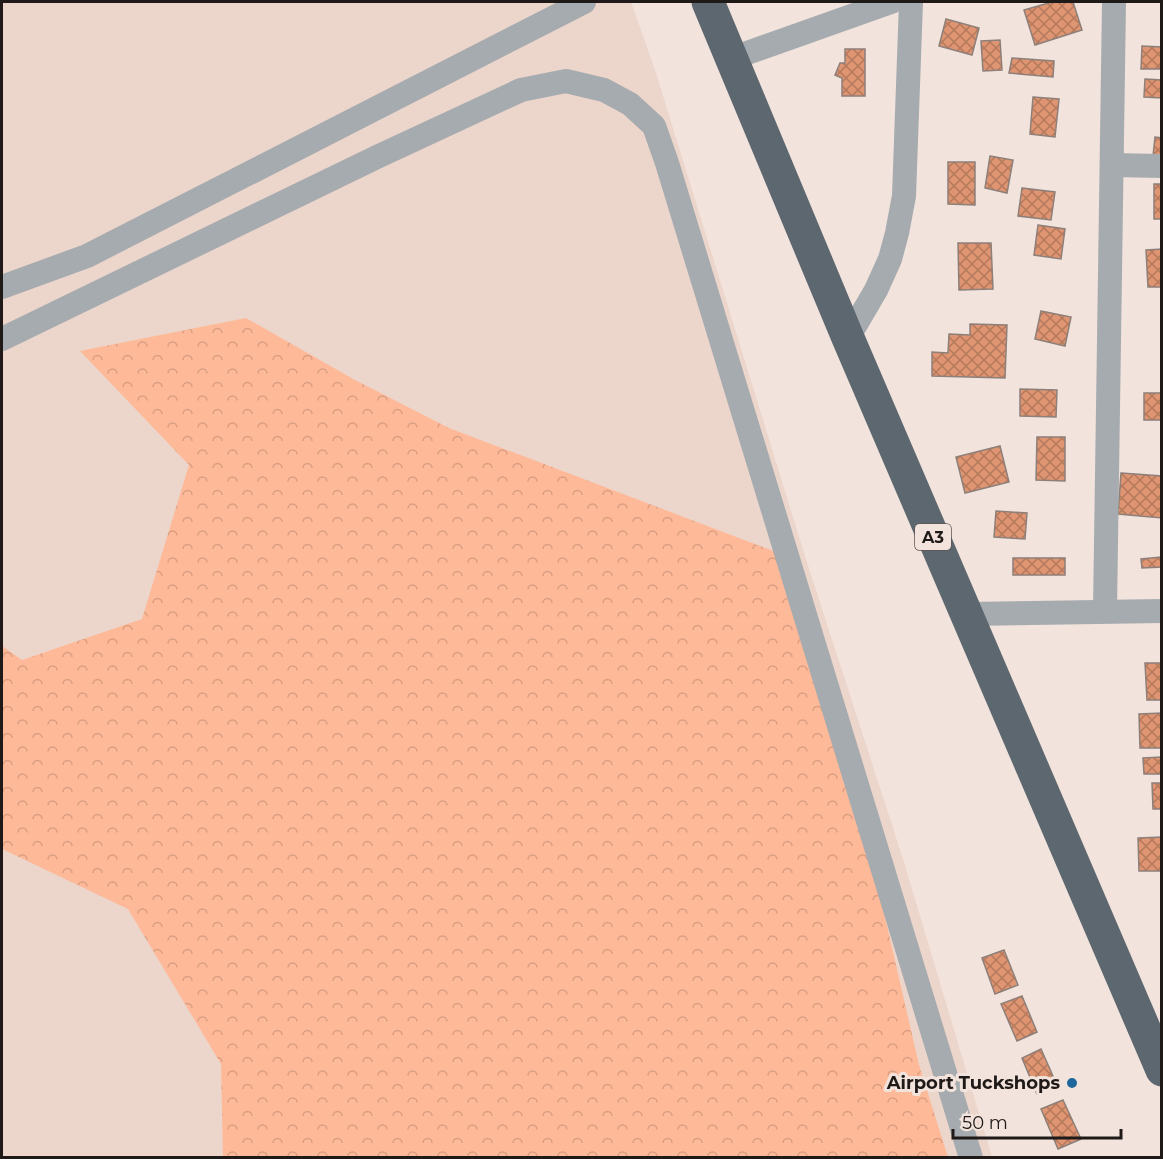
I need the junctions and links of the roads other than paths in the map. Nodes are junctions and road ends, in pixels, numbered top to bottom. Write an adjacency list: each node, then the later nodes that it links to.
1 (584, 2): 9 (street)
2 (708, 2): 6 (highway, A3)
3 (891, 2): 6 (street)
4 (911, 2): 10 (street)
5 (1114, 2): 7 (street)
6 (730, 58): 10 (highway, A3)
7 (1112, 165): 8 (street); 12 (street)
8 (1161, 166)
9 (2, 287)
10 (848, 338): 14 (highway, A3)
11 (2, 339): 16 (street)
12 (1105, 611): 13 (street); 14 (street)
13 (1161, 611)
14 (966, 614): 15 (highway, A3)
15 (1161, 1070)
16 (971, 1158)

